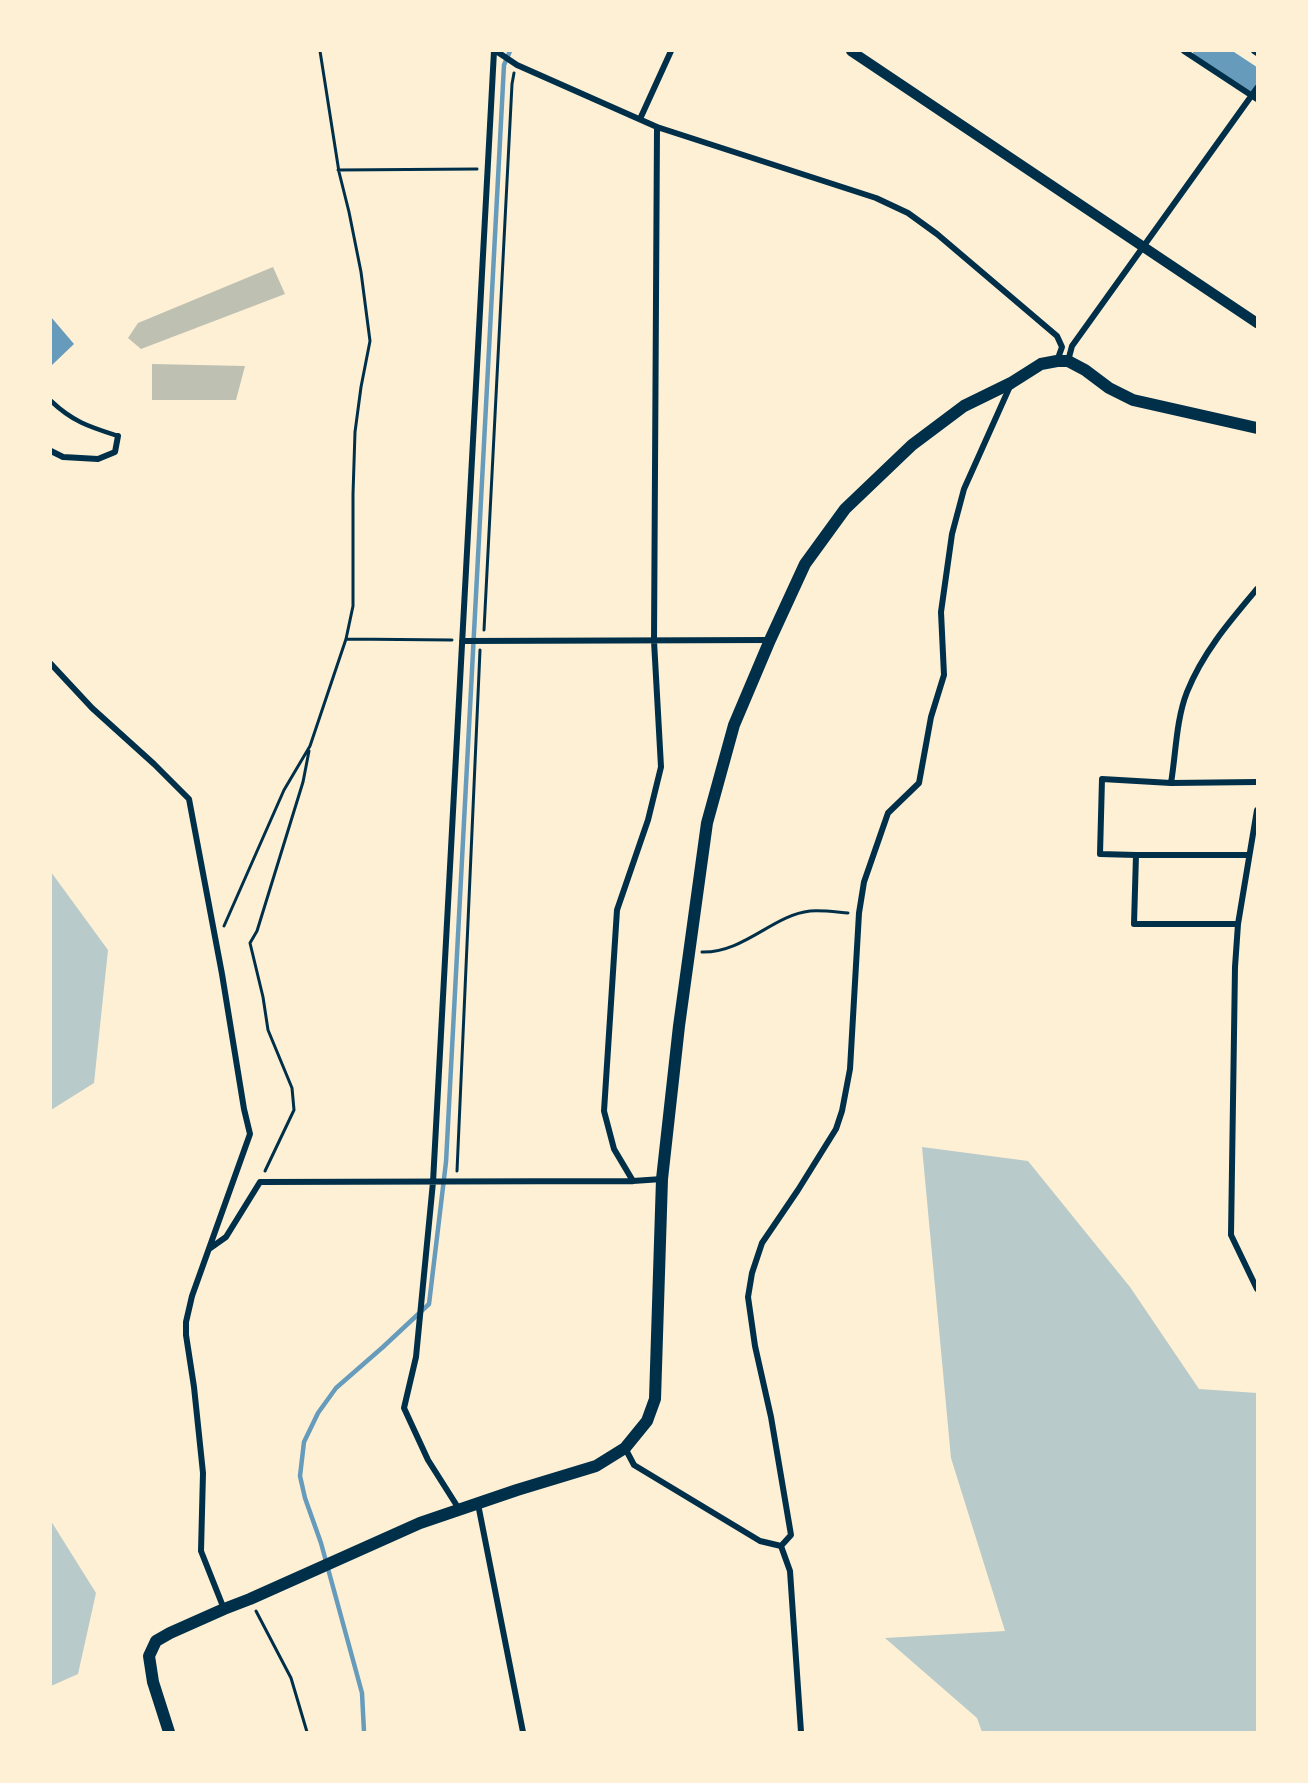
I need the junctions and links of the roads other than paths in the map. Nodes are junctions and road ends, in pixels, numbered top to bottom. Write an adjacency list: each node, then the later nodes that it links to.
1 (495, 51): 7 (street); 19 (street)
2 (671, 51): 7 (street)
3 (851, 51): 9 (street)
4 (1184, 51): 6 (street)
5 (1257, 88): 6 (street)
6 (1254, 97): 9 (street)
7 (640, 119): 8 (street)
8 (657, 126): 11 (street); 20 (street)
9 (1143, 248): 10 (street); 11 (street)
10 (1257, 323)
11 (1063, 361): 12 (main road); 14 (main road)
12 (1011, 383): 18 (main road); 36 (street)
13 (51, 401): 15 (lane)
14 (1257, 428)
15 (118, 436): 16 (street)
16 (51, 451)
17 (1257, 589): 23 (street)
18 (770, 640): 20 (street); 28 (main road)
19 (462, 641): 20 (street); 30 (street)
20 (654, 641): 29 (street)
21 (51, 664): 31 (street)
22 (1257, 782): 23 (street)
23 (1172, 783): 25 (street)
24 (1257, 810): 26 (street)
25 (1136, 855): 26 (street); 27 (street)
26 (1249, 855): 27 (street)
27 (1238, 924): 32 (street)
28 (662, 1179): 29 (street); 33 (main road)
29 (633, 1181): 30 (street)
30 (433, 1182): 31 (street); 35 (street)
31 (209, 1249): 37 (street)
32 (1257, 1289)
33 (625, 1448): 34 (main road); 36 (street)
34 (478, 1504): 35 (main road); 39 (street)
35 (459, 1509): 37 (main road)
36 (781, 1546): 40 (street)
37 (224, 1609): 38 (main road)
38 (169, 1732)
39 (524, 1732)
40 (801, 1732)

